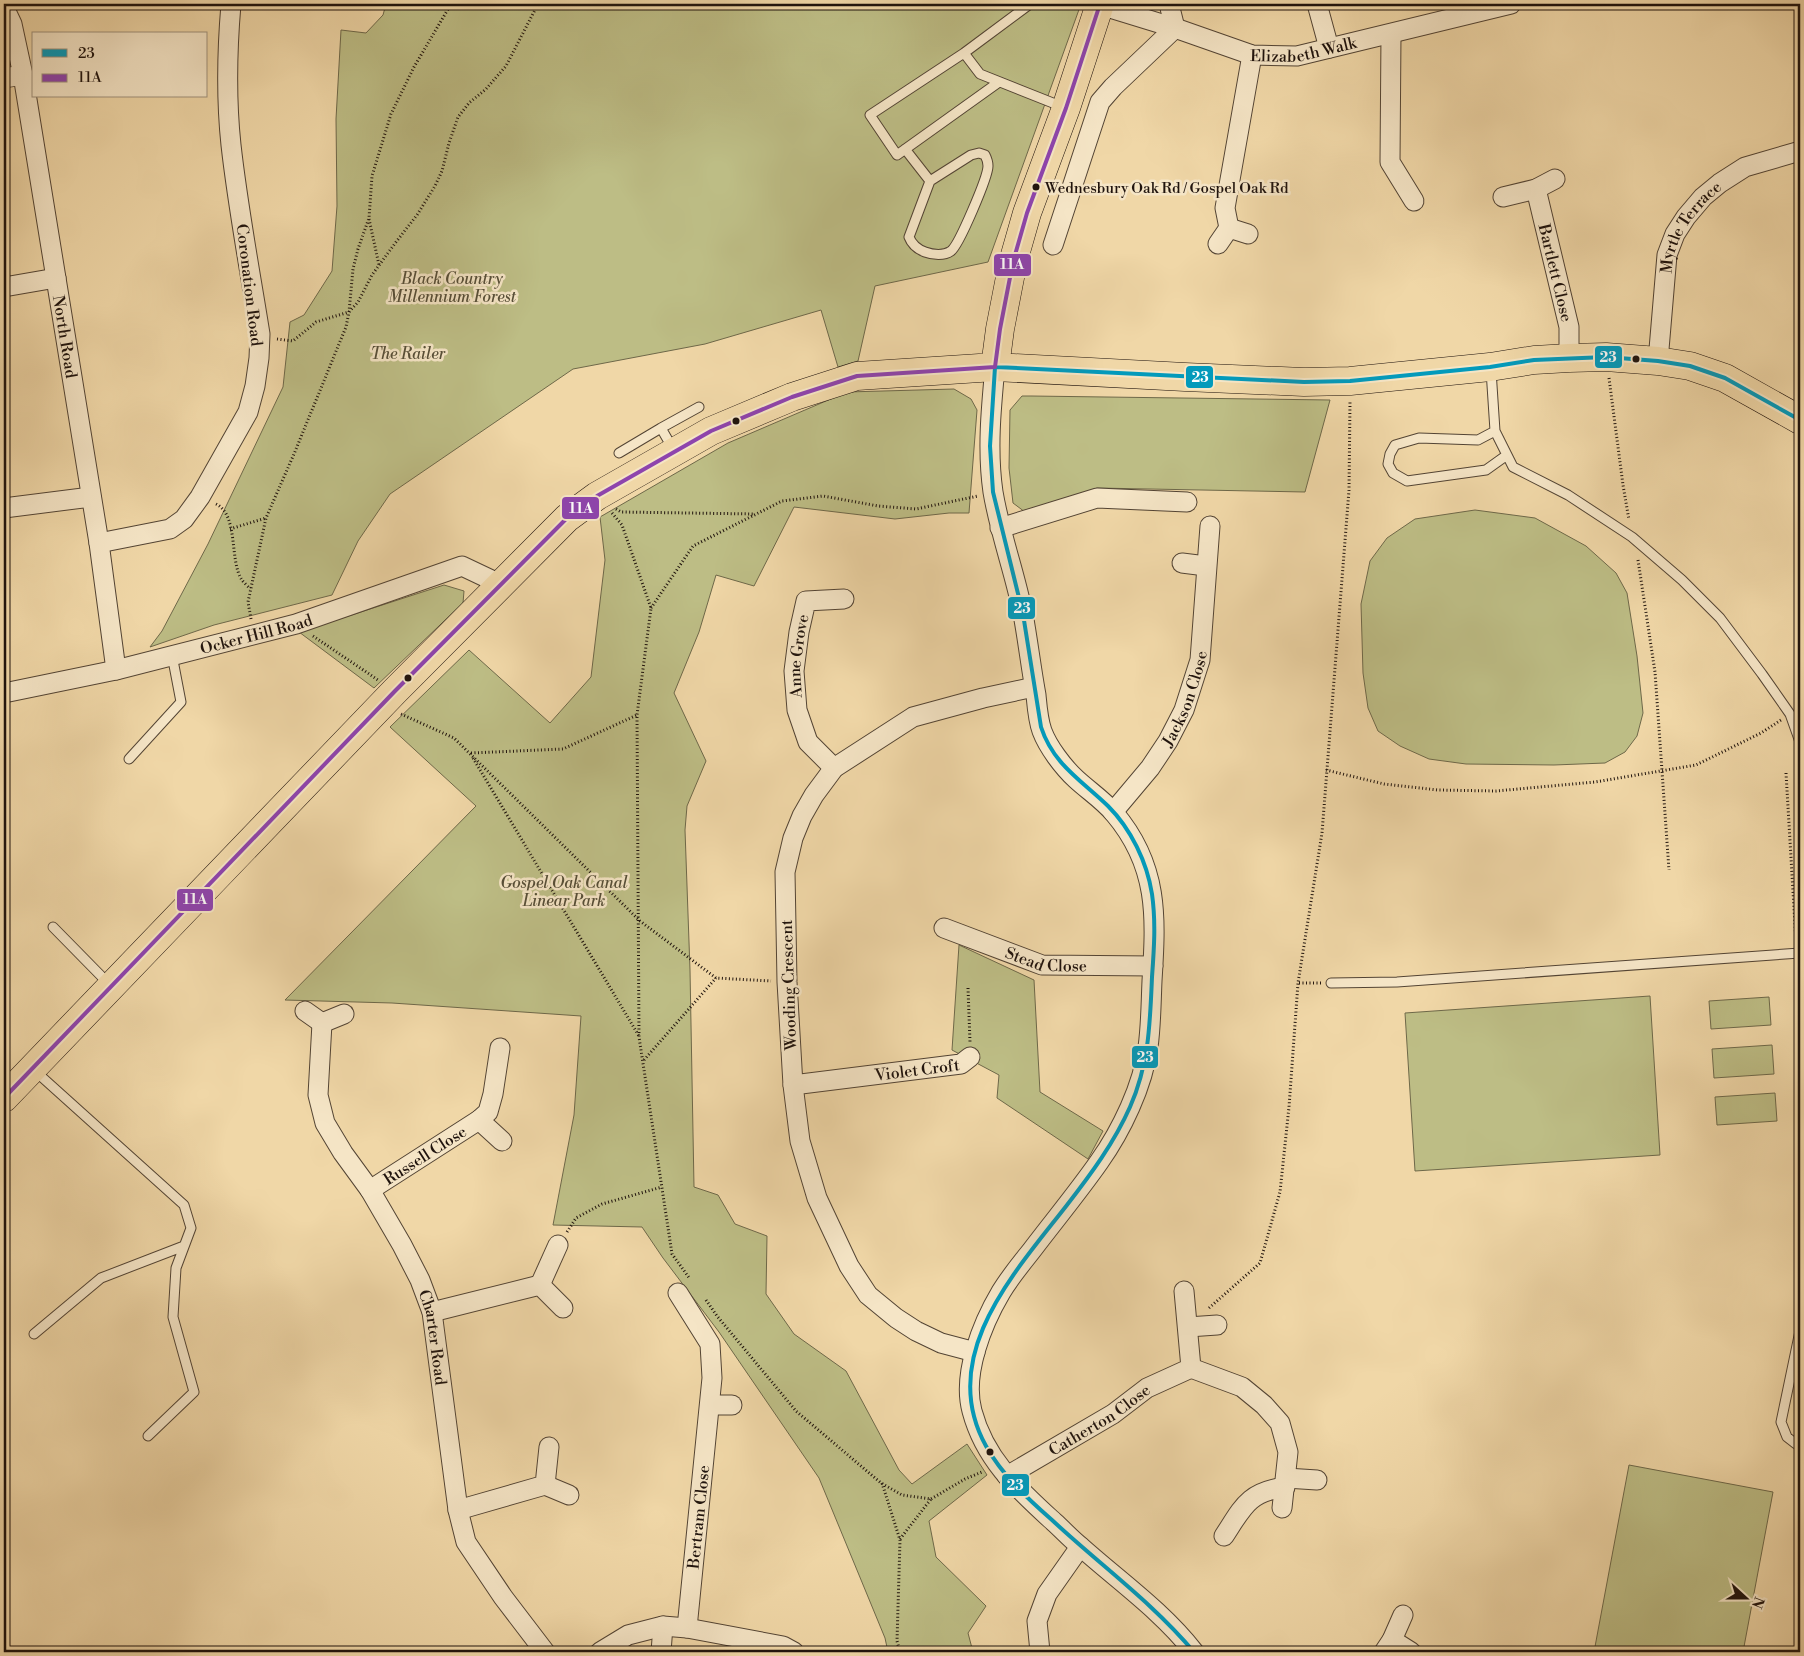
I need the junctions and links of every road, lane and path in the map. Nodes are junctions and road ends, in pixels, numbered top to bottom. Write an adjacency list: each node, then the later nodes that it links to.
1 (231, 4): 35 (street, Coronation Road)
2 (451, 4): 26 (path)
3 (538, 4): 31 (path)
4 (1030, 4): 13 (lane)
5 (1169, 4): 10 (street)
6 (1316, 4): 12 (street)
7 (1504, 4): 11 (street, Elizabeth Walk)
8 (1100, 5): 10 (street, Elizabeth Walk); 18 (main road)
9 (4, 7): 15 (street, North Road)
10 (1175, 28): 14 (street, Elizabeth Walk); 30 (street)
11 (1391, 34): 12 (street, Elizabeth Walk); 25 (street)
12 (1329, 48): 14 (street, Elizabeth Walk)
13 (964, 53): 17 (lane); 19 (lane)
14 (1252, 55): 27 (street)
15 (23, 75): 16 (street); 32 (street, North Road)
16 (4, 78)
17 (999, 82): 18 (lane); 19 (lane)
18 (1066, 108): 39 (main road)
19 (905, 149): 22 (lane)
20 (1800, 151): 38 (street, Myrtle Terrace)
21 (1555, 178): 23 (street)
22 (930, 181): 22 (lane)
23 (1536, 189): 24 (street); 37 (street, Bartlett Close)
24 (1503, 197)
25 (1414, 201)
26 (369, 218): 31 (path); 34 (path)
27 (1229, 228): 28 (street); 29 (street)
28 (1248, 234)
29 (1218, 244)
30 (1053, 245)
31 (379, 265): 34 (path)
32 (56, 278): 33 (street); 51 (street, North Road)
33 (4, 287)
34 (349, 312): 35 (path); 56 (path)
35 (260, 334): 52 (street, Coronation Road)
36 (1606, 357): 37 (main road); 38 (main road); 60 (path)
37 (1570, 358): 40 (main road)
38 (1658, 361): 43 (main road)
39 (995, 367): 41 (main road); 46 (main road); 49 (street)
40 (1490, 367): 41 (main road); 45 (lane)
41 (1350, 382): 81 (path)
42 (699, 407): 44 (lane)
43 (1800, 420)
44 (661, 428): 46 (lane); 47 (lane)
45 (1495, 431): 48 (lane); 48 (lane)
46 (675, 452): 50 (main road)
47 (619, 453)
48 (1507, 455): 60 (lane)
49 (993, 493): 55 (path); 58 (street)
50 (597, 496): 55 (path); 64 (main road); 67 (path)
51 (90, 497): 54 (street); 61 (street, North Road)
52 (200, 497): 59 (path); 61 (street, Coronation Road)
53 (1187, 502): 58 (street)
54 (4, 508)
55 (757, 514): 67 (path)
56 (266, 518): 59 (path); 65 (path)
57 (1210, 526): 63 (street, Jackson Close)
58 (1000, 528): 72 (street)
59 (230, 529): 65 (path)
60 (1632, 537): 75 (lane); 82 (path)
61 (99, 543): 71 (street, North Road)
62 (1182, 563): 63 (street)
63 (1206, 566): 84 (street, Jackson Close)
64 (500, 584): 68 (street, Ocker Hill Road); 74 (main road)
65 (250, 588): 69 (path)
66 (844, 599): 80 (street, Anne Grove)
67 (651, 608): 76 (path)
68 (296, 624): 69 (street, Ocker Hill Road); 74 (path)
69 (256, 633): 70 (street, Ocker Hill Road)
70 (172, 655): 71 (street, Ocker Hill Road); 79 (lane)
71 (116, 670): 73 (street, Ocker Hill Road)
72 (1034, 687): 80 (street, Wooding Crescent); 84 (street)
73 (4, 694)
74 (389, 698): 78 (path); 95 (main road)
75 (1790, 714): 77 (lane); 82 (path)
76 (637, 715): 78 (path); 86 (path)
77 (1800, 742)
78 (470, 753): 86 (path); 100 (path)
79 (129, 758)
80 (834, 768): 92 (street, Wooding Crescent)
81 (1326, 770): 82 (path); 93 (path)
82 (1662, 771): 85 (path)
83 (1786, 773): 89 (path)
84 (1113, 812): 90 (street)
85 (1669, 870)
86 (640, 922): 91 (path); 100 (path)
87 (52, 927): 95 (lane)
88 (944, 928): 90 (street, Stead Close)
89 (1798, 953): 94 (lane)
90 (1153, 966): 123 (street)
91 (716, 978): 92 (path); 103 (path)
92 (787, 982): 105 (street, Wooding Crescent)
93 (1298, 983): 94 (path); 120 (path)
94 (1331, 983)
95 (111, 986): 104 (main road)
96 (968, 988): 102 (path, Violet Croft)
97 (305, 1011): 99 (street)
98 (344, 1014): 99 (street)
99 (322, 1023): 110 (street, Charter Road)
100 (639, 1037): 103 (path)
101 (500, 1048): 107 (street, Russell Close)
102 (970, 1058): 105 (street, Violet Croft)
103 (643, 1061): 109 (path)
104 (32, 1068): 106 (main road); 112 (lane)
105 (793, 1085): 123 (street, Wooding Crescent)
106 (4, 1098)
107 (479, 1120): 108 (street, Russell Close); 110 (street, Russell Close)
108 (502, 1141)
109 (662, 1187): 111 (path); 114 (path)
110 (370, 1190): 118 (street, Charter Road)
111 (558, 1245): 113 (street)
112 (184, 1246): 122 (lane); 127 (lane)
113 (540, 1285): 117 (street); 118 (street)
114 (687, 1289): 125 (street, Bertram Close)
115 (1184, 1291): 120 (street)
116 (700, 1293): 133 (path)
117 (563, 1308)
118 (432, 1312): 138 (street, Charter Road)
119 (1217, 1325): 120 (street)
120 (1188, 1327): 124 (street)
121 (1800, 1331): 128 (lane)
122 (34, 1334)
123 (975, 1352): 130 (street)
124 (1191, 1368): 130 (street, Catherton Close); 132 (street)
125 (710, 1405): 126 (street); 144 (street, Bertram Close)
126 (732, 1405)
127 (148, 1436)
128 (1796, 1444)
129 (549, 1447): 134 (street)
130 (1003, 1470): 136 (path); 141 (street)
131 (1316, 1480): 132 (street)
132 (1286, 1482): 137 (street); 139 (street)
133 (881, 1483): 136 (path); 140 (path)
134 (546, 1485): 135 (street); 138 (street)
135 (569, 1495)
136 (930, 1499): 140 (path)
137 (1282, 1508)
138 (458, 1510): 146 (street, Charter Road)
139 (1224, 1536)
140 (900, 1540): 150 (path)
141 (1080, 1547): 151 (street); 152 (street)
142 (1403, 1615): 145 (street)
143 (663, 1626): 144 (street); 147 (street); 148 (street)
144 (687, 1628): 149 (street)
145 (1388, 1646): 153 (street)
146 (546, 1652)
147 (600, 1652)
148 (661, 1652)
149 (794, 1652)
150 (900, 1652)
151 (1040, 1652)
152 (1194, 1652)
153 (1411, 1652)

